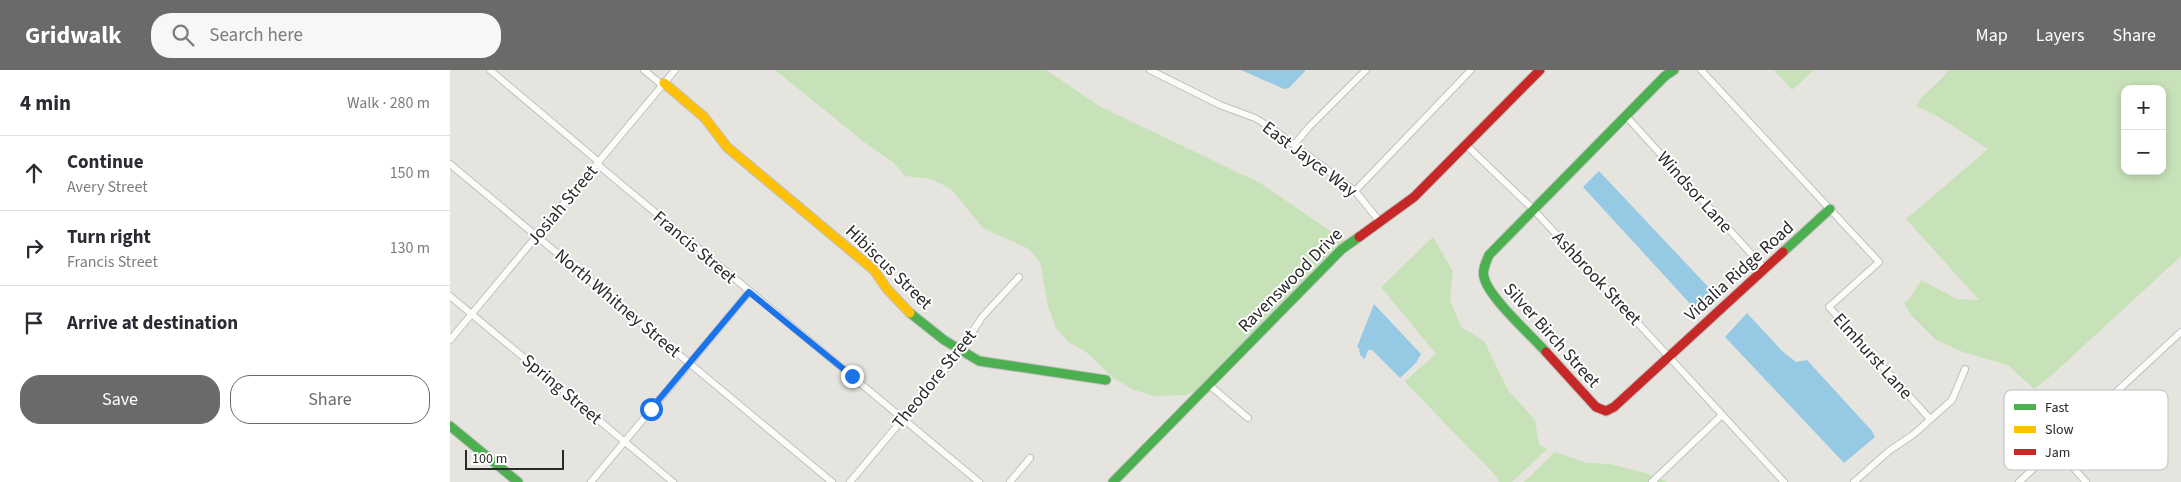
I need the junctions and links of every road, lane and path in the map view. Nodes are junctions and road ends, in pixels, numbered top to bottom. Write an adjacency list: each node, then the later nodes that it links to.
1 (490, 70): 14 (street, Francis Street)
2 (644, 70): 10 (street)
3 (675, 70): 10 (street, Josiah Street)
4 (1150, 70): 13 (street, East Jayce Way)
5 (1366, 70): 13 (street)
6 (1471, 70): 16 (street)
7 (1540, 70): 12 (street, Ravenswood Drive)
8 (1674, 70): 11 (street, Silver Birch Street)
9 (1701, 70): 18 (street)
10 (663, 84): 14 (street, Josiah Street); 28 (street, Hibiscus Street)
11 (1625, 115): 17 (street, Silver Birch Street); 21 (street, Windsor Lane)
12 (1466, 145): 17 (street, Ashbrook Street); 19 (street, Ravenswood Drive)
13 (1294, 146): 16 (street, East Jayce Way)
14 (598, 163): 20 (street, Josiah Street); 23 (street, Francis Street)
15 (450, 164): 20 (street, North Whitney Street)
16 (1355, 191): 19 (street, East Jayce Way)
17 (1533, 209): 29 (street, Ashbrook Street); 29 (street, Silver Birch Street)
18 (1830, 209): 21 (street, Vidalia Ridge Road); 38 (street, Elmhurst Lane)
19 (1380, 222): 33 (street, Ravenswood Drive)
20 (536, 235): 25 (street, Josiah Street); 30 (street, North Whitney Street)
21 (1765, 269): 29 (street, Vidalia Ridge Road)
22 (1019, 277): 28 (street, Theodore Street)
23 (749, 292): 30 (street); 37 (street, Francis Street)
24 (450, 296): 25 (street, Spring Street)
25 (472, 314): 27 (street, Josiah Street); 40 (street, Spring Street)
26 (2181, 332): 34 (street)
27 (450, 340)
28 (960, 352): 32 (street, Hibiscus Street); 37 (street, Theodore Street)
29 (1669, 356): 35 (street, Ashbrook Street)
30 (690, 363): 40 (street); 47 (street, North Whitney Street)
31 (1966, 369): 38 (street)
32 (1106, 380)
33 (1208, 384): 36 (street); 51 (street, Ravenswood Drive)
34 (2117, 390)
35 (1722, 415): 52 (street); 53 (street, Ashbrook Street)
36 (1248, 418)
37 (904, 419): 48 (street, Theodore Street); 49 (street, Francis Street)
38 (1930, 419): 54 (street)
39 (450, 426): 44 (street)
40 (624, 442): 45 (street); 46 (street, Spring Street)
41 (1030, 458): 50 (street)
42 (2031, 470): 55 (street)
43 (2075, 470): 56 (street)
44 (518, 482)
45 (591, 482)
46 (673, 482)
47 (832, 482)
48 (850, 482)
49 (979, 482)
50 (1010, 482)
51 (1114, 482)
52 (1652, 482)
53 (1784, 482)
54 (1854, 482)
55 (2019, 482)
56 (2086, 482)

